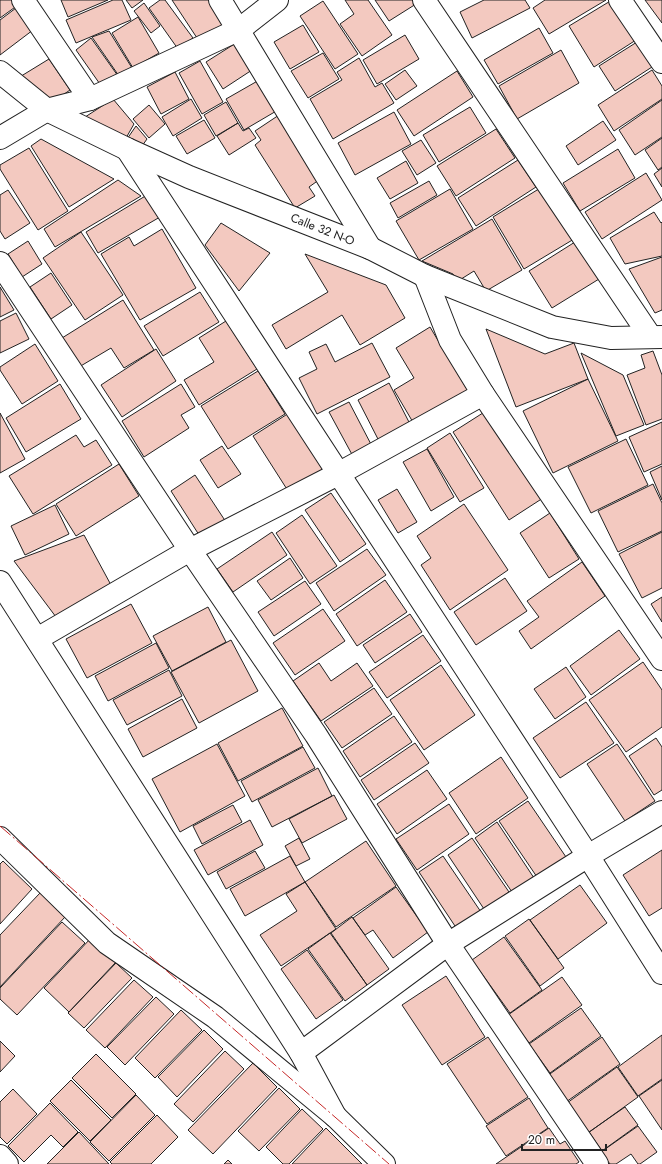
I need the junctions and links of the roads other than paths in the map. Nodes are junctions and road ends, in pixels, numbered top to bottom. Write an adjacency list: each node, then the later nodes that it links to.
1 (23, 0): 9 (street)
2 (220, 0): 6 (street)
3 (277, 0): 6 (street)
4 (424, 0): 16 (street)
5 (620, 0): 7 (street)
6 (240, 29): 9 (street); 13 (street)
7 (662, 62)
8 (0, 72): 10 (street, Calle 32 N-O)
9 (90, 99): 10 (street)
10 (47, 110): 11 (street); 12 (street, Calle 32 N-O)
11 (0, 138)
12 (127, 149): 13 (street, Calle 32 N-O); 18 (street)
13 (370, 248): 15 (street, Calle 32 N-O)
14 (0, 263): 19 (street)
15 (425, 276): 16 (street, Calle 32 N-O); 17 (street)
16 (656, 336)
17 (483, 394): 18 (street); 22 (street)
18 (338, 474): 19 (street); 25 (street)
19 (190, 550): 21 (street); 26 (street)
20 (0, 582): 21 (street)
21 (37, 639): 28 (street)
22 (662, 658)
23 (662, 812): 25 (street)
24 (0, 838): 29 (street)
25 (588, 856): 26 (street); 27 (street)
26 (448, 944): 28 (street); 33 (street)
27 (662, 973)
28 (301, 1053): 29 (street)
29 (335, 1116): 32 (street)
30 (0, 1156): 31 (street)
31 (6, 1164)
32 (384, 1164)
33 (597, 1164)

